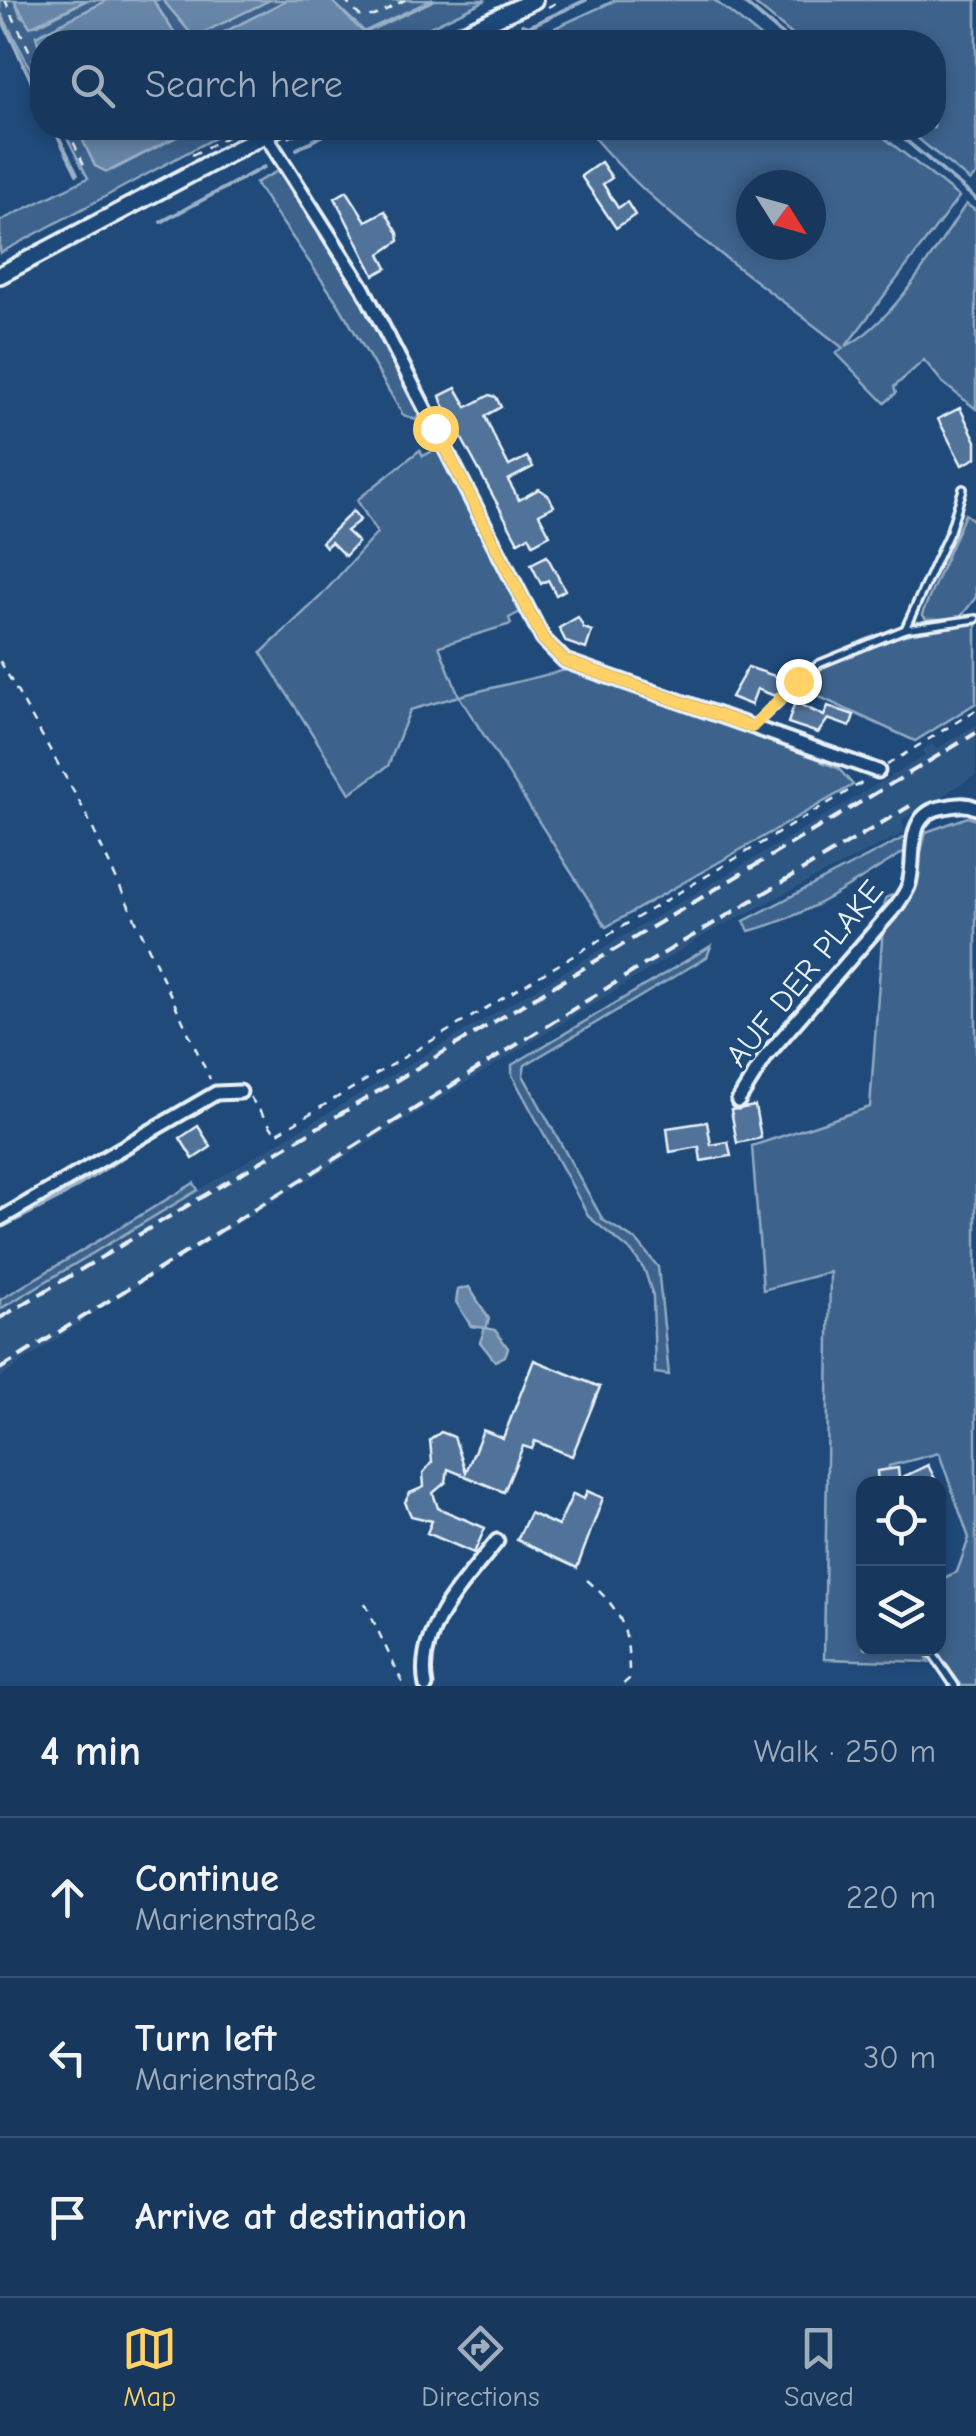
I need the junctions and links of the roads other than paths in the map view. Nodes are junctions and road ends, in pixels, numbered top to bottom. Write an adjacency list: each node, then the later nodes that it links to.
1 (534, 0): 2 (main road)
2 (470, 30)
3 (254, 140): 5 (main road)
4 (276, 140): 9 (street)
5 (0, 275)
6 (963, 489): 8 (lane)
7 (976, 619): 8 (lane)
8 (905, 629): 9 (lane)
9 (752, 727): 10 (street)
10 (878, 771)
11 (976, 808): 13 (street, AUF DER PLAKE)
12 (240, 1092): 14 (street)
13 (738, 1101)
14 (0, 1220)
15 (497, 1540): 17 (street)
16 (934, 1656): 18 (lane)
17 (426, 1686)
18 (955, 1686)

